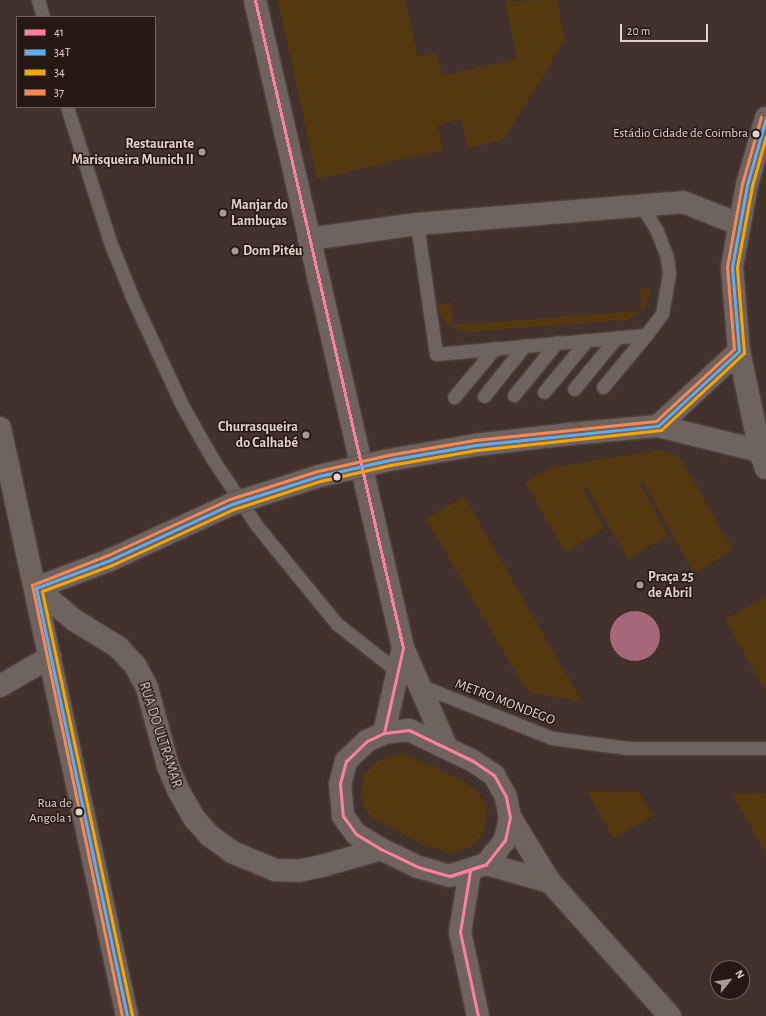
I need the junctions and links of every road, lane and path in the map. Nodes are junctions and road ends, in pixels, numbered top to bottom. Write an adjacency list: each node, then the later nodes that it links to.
1 (38, 0): 3 (lane)
2 (255, 0): 9 (street)
3 (43, 16)
4 (67, 108): 29 (lane, METRO MONDEGO)
5 (766, 118): 8 (street)
6 (642, 206): 7 (street); 8 (street); 10 (lane)
7 (417, 224): 9 (street); 15 (lane)
8 (739, 224): 16 (street)
9 (309, 239): 27 (street)
10 (646, 335): 11 (lane); 17 (lane)
11 (616, 337): 12 (lane); 18 (lane)
12 (586, 340): 13 (lane); 19 (lane)
13 (557, 342): 14 (lane); 20 (lane)
14 (525, 345): 15 (lane); 21 (lane)
15 (495, 348): 22 (lane)
16 (739, 351): 23 (street); 25 (street)
17 (603, 387)
18 (574, 390)
19 (544, 392)
20 (514, 394)
21 (484, 396)
22 (454, 397)
23 (658, 426): 25 (street); 26 (street, bridge)
24 (0, 428): 26 (street)
25 (763, 460)
26 (36, 588): 28 (street); 36 (street, RUA DO ULTRAMAR)
27 (403, 648): 29 (street); 31 (street)
28 (50, 657): 30 (street); 39 (street)
29 (398, 672): 31 (lane, METRO MONDEGO); 32 (street)
30 (0, 686)
31 (420, 686): 33 (street); 34 (lane, METRO MONDEGO)
32 (384, 733): 33 (street); 36 (street)
33 (447, 748): 35 (street)
34 (766, 748)
35 (510, 817): 37 (street); 38 (street)
36 (381, 849): 37 (street)
37 (478, 867): 38 (street); 40 (street)
38 (550, 882): 41 (street)
39 (127, 1016)
40 (478, 1016)
41 (670, 1016)

